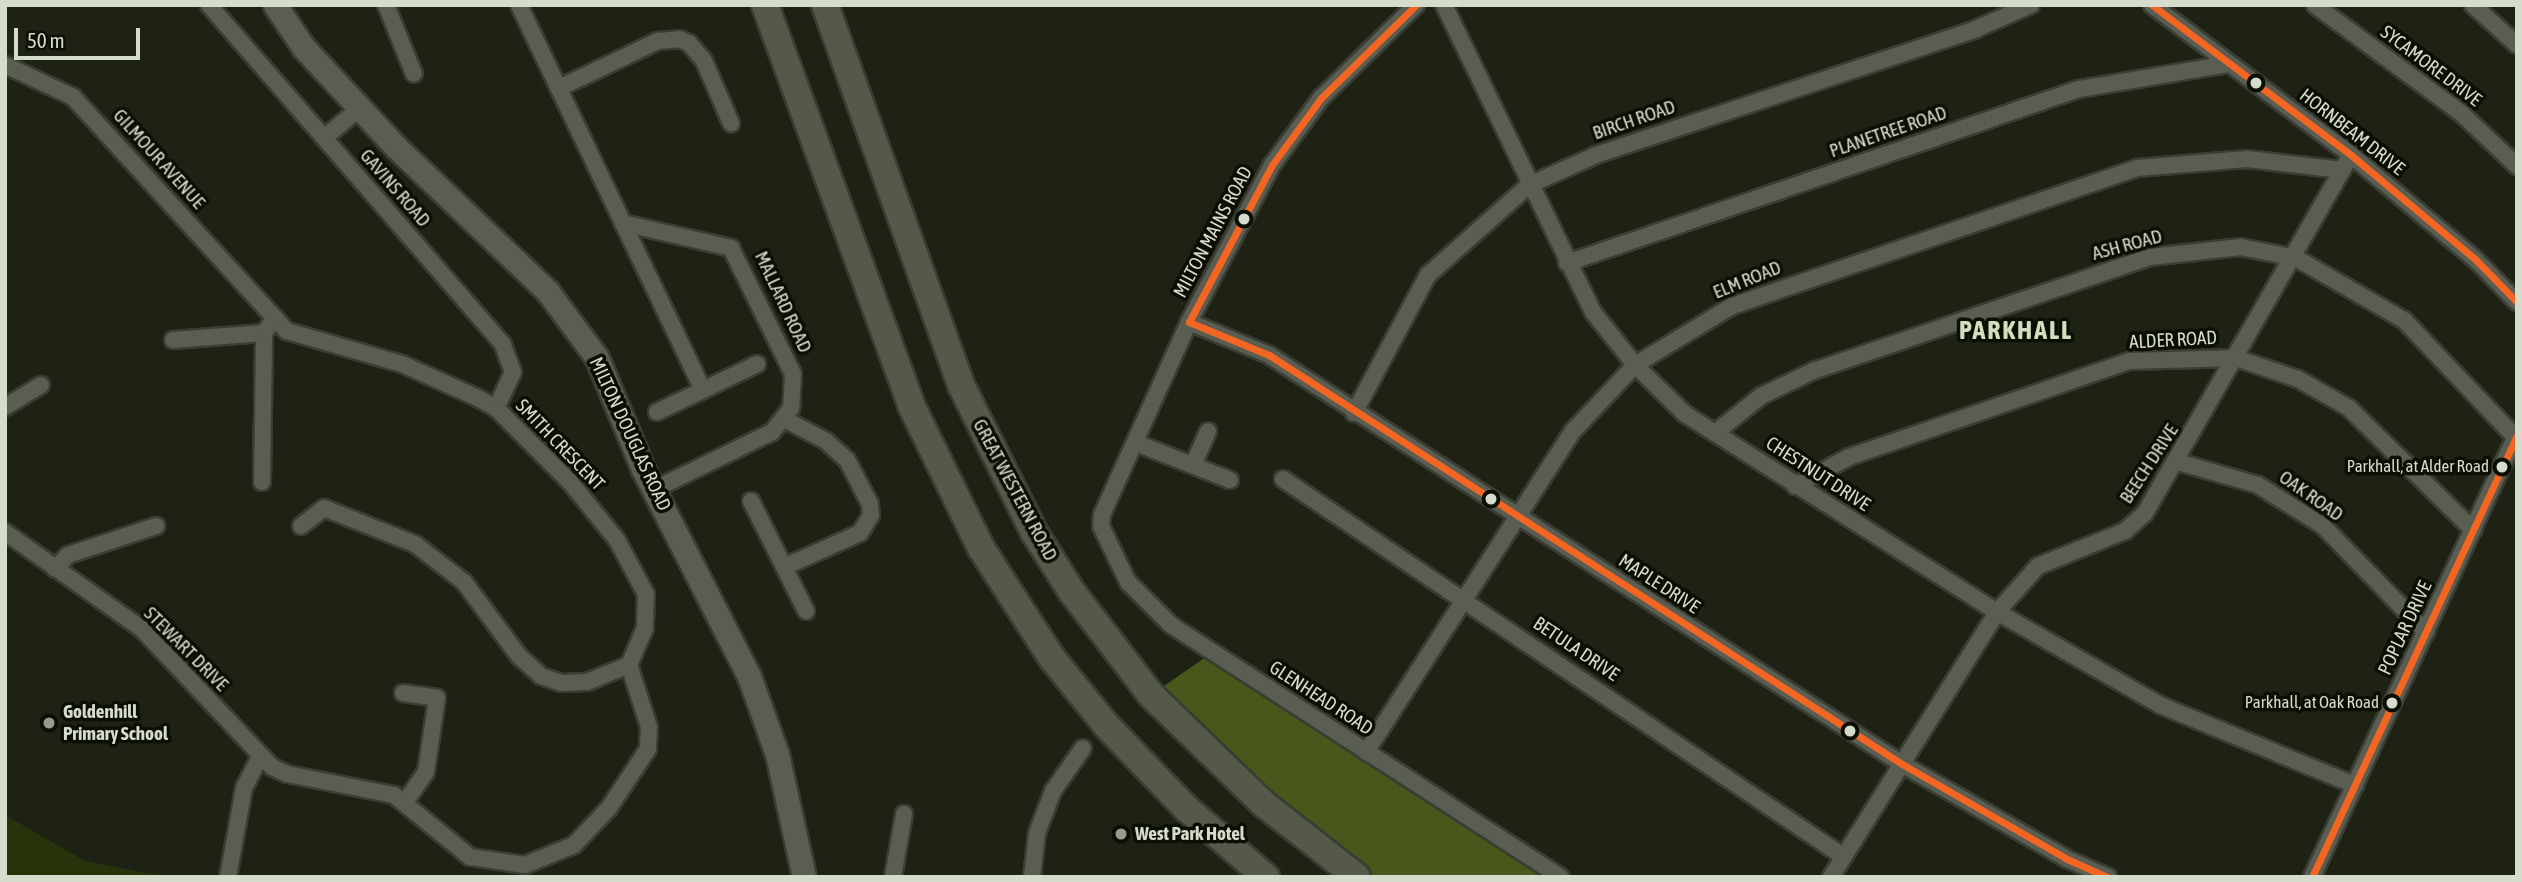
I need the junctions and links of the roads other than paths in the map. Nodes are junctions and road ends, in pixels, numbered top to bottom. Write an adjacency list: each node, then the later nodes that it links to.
1 (209, 5): 20 (street, GAVINS ROAD)
2 (275, 5): 18 (street, MILTON DOUGLAS ROAD)
3 (386, 5): 16 (street)
4 (519, 5): 17 (street)
5 (765, 5): 82 (main road)
6 (825, 5): 83 (main road, GREAT WESTERN ROAD)
7 (1416, 5): 31 (street, MILTON MAINS ROAD)
8 (1444, 5): 24 (street, CHESTNUT DRIVE)
9 (2031, 5): 24 (street, BIRCH ROAD)
10 (2152, 5): 14 (street, HORNBEAM DRIVE)
11 (2315, 5): 22 (street, SYCAMORE DRIVE)
12 (2473, 5): 13 (street)
13 (2517, 45)
14 (2229, 64): 21 (street, HORNBEAM DRIVE); 27 (street, PLANETREE ROAD)
15 (5, 65): 29 (street, GILMOUR AVENUE)
16 (414, 74)
17 (559, 88): 19 (street); 25 (street)
18 (360, 108): 20 (street); 54 (street, MILTON DOUGLAS ROAD)
19 (731, 123)
20 (324, 138): 40 (street, GAVINS ROAD)
21 (2351, 155): 23 (street, BEECH DRIVE); 28 (street, HORNBEAM DRIVE)
22 (2517, 166)
23 (2342, 170): 26 (street, BEECH DRIVE); 36 (street, ELM ROAD)
24 (1529, 185): 27 (street, CHESTNUT DRIVE); 42 (street, BIRCH ROAD)
25 (623, 223): 38 (street); 43 (street, MALLARD ROAD)
26 (2296, 258): 34 (street, BEECH DRIVE); 45 (street, ASH ROAD); 46 (street, ASH ROAD)
27 (1567, 263): 36 (street, CHESTNUT DRIVE)
28 (2517, 302)
29 (263, 306): 30 (street, SMITH CRESCENT)
30 (275, 318): 32 (street); 40 (street, SMITH CRESCENT)
31 (1189, 322): 42 (street, MAPLE DRIVE); 47 (street, MILTON MAINS ROAD)
32 (264, 334): 33 (street); 52 (street)
33 (173, 340)
34 (2236, 358): 48 (street, BEECH DRIVE); 53 (street, ALDER ROAD); 60 (street, ALDER ROAD)
35 (757, 364): 38 (street)
36 (1635, 365): 45 (street, CHESTNUT DRIVE); 57 (street, ELM ROAD)
37 (41, 385): 39 (street)
38 (703, 390): 41 (street)
39 (5, 407)
40 (496, 408): 68 (street, SMITH CRESCENT)
41 (657, 412)
42 (1354, 413): 57 (street, MAPLE DRIVE)
43 (784, 419): 54 (street); 62 (street)
44 (1208, 431): 49 (street)
45 (1715, 433): 53 (street, CHESTNUT DRIVE)
46 (2516, 436): 60 (street, POPLAR DRIVE)
47 (1136, 443): 49 (street); 56 (street, MILTON MAINS ROAD)
48 (2178, 462): 66 (street, BEECH DRIVE); 67 (street, OAK ROAD)
49 (1193, 465): 51 (street)
50 (1283, 479): 64 (street, BETULA DRIVE)
51 (1230, 480)
52 (262, 482)
53 (1795, 486): 66 (street, CHESTNUT DRIVE)
54 (653, 490): 79 (street, MILTON DOUGLAS ROAD)
55 (751, 501): 62 (street)
56 (1102, 515): 71 (street, GLENHEAD ROAD)
57 (1516, 517): 64 (street, ELM ROAD); 73 (street, MAPLE DRIVE)
58 (156, 526): 63 (street)
59 (301, 526): 68 (street)
60 (2473, 530): 67 (street, POPLAR DRIVE)
61 (5, 532): 63 (street, STEWART DRIVE)
62 (784, 567): 65 (street)
63 (55, 569): 72 (street, STEWART DRIVE)
64 (1465, 599): 71 (street, ELM ROAD); 77 (street, BETULA DRIVE)
65 (806, 611)
66 (1997, 612): 73 (street, BEECH DRIVE); 74 (street, CHESTNUT DRIVE)
67 (2426, 632): 74 (street, POPLAR DRIVE)
68 (629, 665): 75 (street, STEWART DRIVE)
69 (403, 693): 75 (street)
70 (1083, 748): 81 (street)
71 (1366, 752): 84 (street, GLENHEAD ROAD)
72 (260, 757): 75 (street, STEWART DRIVE); 78 (street)
73 (1902, 764): 77 (street, BEECH DRIVE); 86 (street, MAPLE DRIVE)
74 (2355, 785): 87 (street, POPLAR DRIVE)
75 (405, 802)
76 (904, 814): 80 (street)
77 (1844, 857): 85 (street, BEECH DRIVE)
78 (228, 877)
79 (804, 877)
80 (893, 877)
81 (1032, 877)
82 (1266, 877)
83 (1357, 877)
84 (1560, 877)
85 (1831, 877)
86 (2108, 877)
87 (2312, 877)

